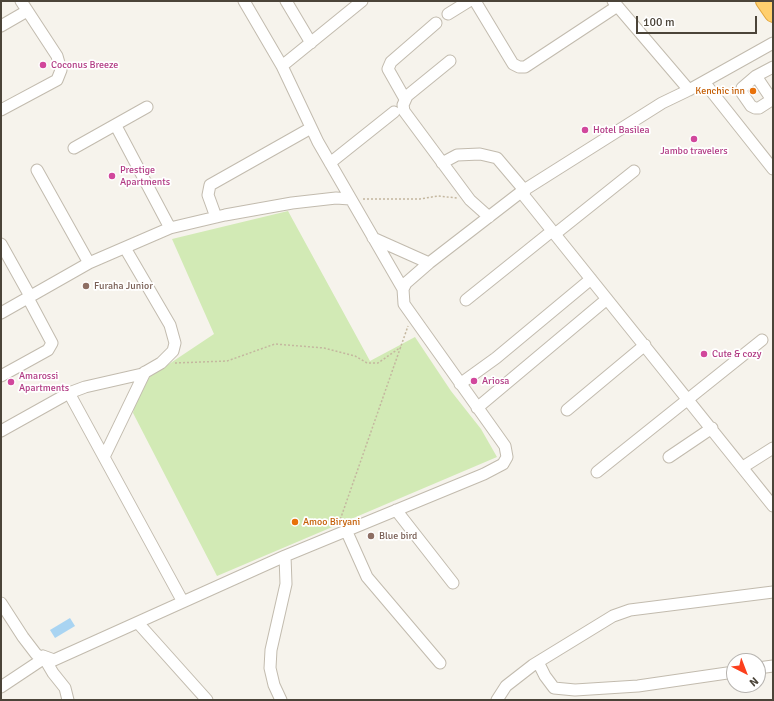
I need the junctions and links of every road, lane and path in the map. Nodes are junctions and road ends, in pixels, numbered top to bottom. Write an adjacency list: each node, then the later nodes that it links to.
1 (21, 1): 9 (street)
2 (244, 1): 17 (street)
3 (286, 1): 14 (street)
4 (362, 1): 14 (street)
5 (469, 1): 10 (street)
6 (475, 1): 8 (street)
7 (764, 1): 11 (highway)
8 (614, 4): 21 (street)
9 (27, 11): 13 (street); 25 (street)
10 (448, 14)
11 (773, 14)
12 (436, 23): 22 (street)
13 (1, 26)
14 (311, 43): 17 (street)
15 (773, 43): 20 (street)
16 (450, 61): 22 (street)
17 (282, 66): 28 (street)
18 (773, 67): 19 (street)
19 (756, 76): 23 (street); 23 (street)
20 (704, 82): 21 (street); 32 (street)
21 (689, 90): 35 (street)
22 (405, 99): 31 (street)
23 (773, 100)
24 (147, 107): 27 (street)
25 (1, 110)
26 (394, 112): 30 (street)
27 (116, 126): 29 (street); 40 (street)
28 (311, 128): 30 (street); 38 (street)
29 (74, 148)
30 (330, 163): 36 (street)
31 (442, 163): 35 (street); 37 (street)
32 (773, 169)
33 (37, 170): 45 (street)
34 (634, 171): 41 (street)
35 (523, 192): 39 (street); 41 (street)
36 (350, 199): 37 (path); 38 (street); 42 (street)
37 (470, 200): 39 (street)
38 (216, 217): 40 (street)
39 (489, 217): 46 (street)
40 (170, 228): 44 (street)
41 (554, 232): 47 (street); 51 (street)
42 (373, 238): 46 (street); 48 (street)
43 (1, 244): 49 (street)
44 (125, 248): 45 (street); 57 (street)
45 (89, 263): 49 (street)
46 (429, 263): 48 (street)
47 (591, 279): 50 (street); 60 (street)
48 (403, 289): 53 (street)
49 (29, 297): 52 (street); 59 (street)
50 (607, 299): 55 (street); 63 (street)
51 (466, 300)
52 (1, 313)
53 (412, 315): 56 (path); 60 (street)
54 (762, 340): 62 (street)
55 (645, 345): 62 (street); 64 (street)
56 (401, 347): 57 (path); 75 (path)
57 (161, 363): 58 (street)
58 (145, 372): 61 (street); 68 (street)
59 (1, 376)
60 (460, 384): 63 (street)
61 (69, 393): 66 (street); 68 (street)
62 (688, 399): 65 (street); 71 (street)
63 (477, 408): 73 (street)
64 (568, 410)
65 (712, 428): 69 (street); 70 (street)
66 (1, 431)
67 (773, 448): 70 (street)
68 (104, 457): 79 (street)
69 (669, 457)
70 (744, 467): 72 (street)
71 (597, 472)
72 (773, 506)
73 (396, 510): 74 (street); 77 (street)
74 (346, 530): 75 (street); 84 (street)
75 (335, 535): 76 (street)
76 (285, 556): 79 (street); 89 (street)
77 (453, 583)
78 (773, 592): 83 (street)
79 (183, 602): 81 (street)
80 (1, 603): 82 (street)
81 (138, 623): 82 (street); 88 (street)
82 (43, 657): 86 (street); 87 (street)
83 (538, 662): 85 (street); 90 (street)
84 (440, 663)
85 (726, 673)
86 (1, 687)
87 (70, 698)
88 (207, 700)
89 (281, 700)
90 (497, 700)

